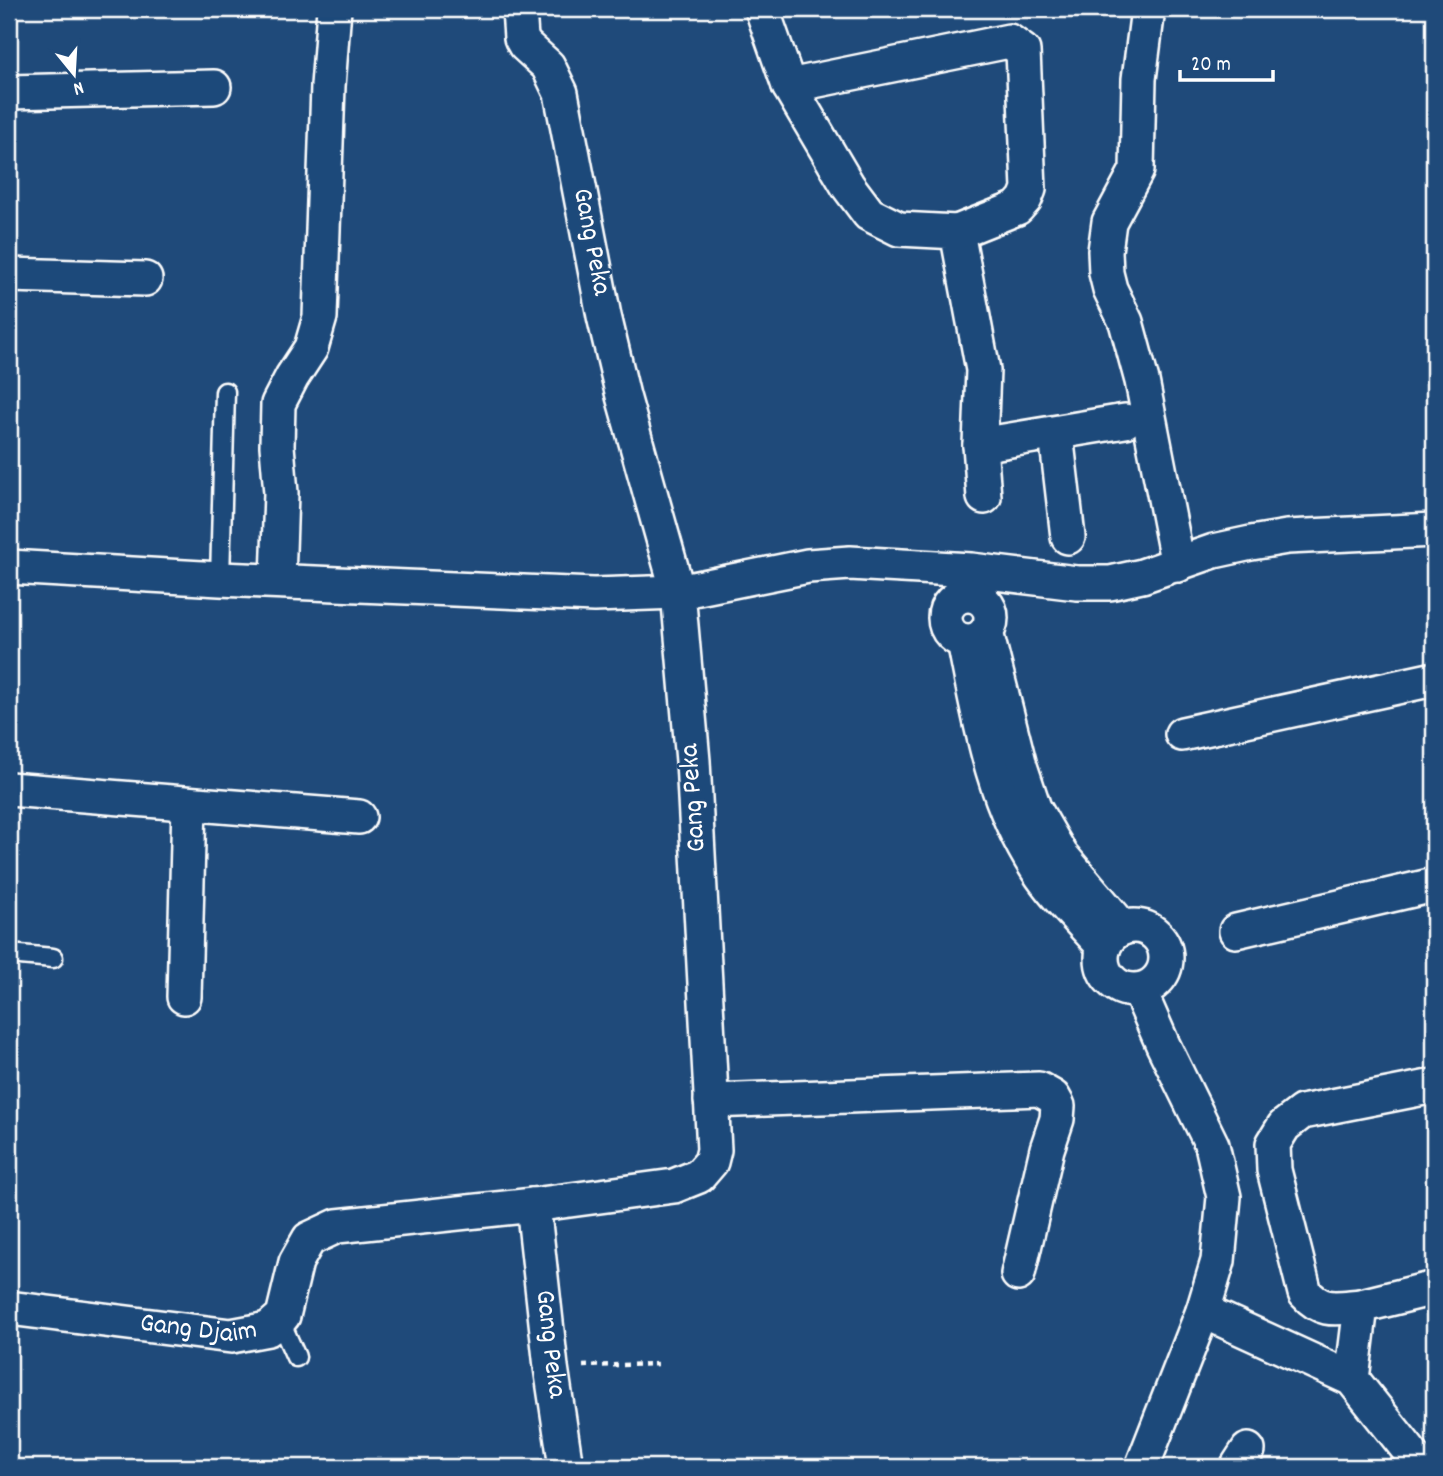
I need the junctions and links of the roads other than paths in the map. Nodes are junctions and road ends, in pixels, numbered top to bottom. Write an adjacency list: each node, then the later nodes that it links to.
1 (334, 9): 21 (street)
2 (519, 9): 23 (street, Gang Peka)
3 (762, 9): 5 (street)
4 (1148, 9): 18 (street)
5 (789, 86): 8 (street); 8 (street)
6 (215, 87): 7 (street)
7 (9, 92)
8 (957, 232): 14 (street)
9 (9, 275): 10 (street)
10 (145, 279)
11 (225, 392): 20 (lane)
12 (1125, 421): 13 (street)
13 (1056, 434): 14 (street); 17 (street)
14 (980, 445): 15 (street)
15 (984, 497)
16 (1434, 530): 18 (street)
17 (1068, 537)
18 (1178, 565): 22 (street)
19 (9, 567): 20 (street)
20 (220, 579): 21 (street)
21 (278, 580): 23 (street)
22 (971, 583): 23 (street); 31 (street)
23 (678, 592): 37 (street, Gang Peka)
24 (1434, 679): 25 (street)
25 (1182, 734)
26 (9, 789): 27 (street)
27 (189, 804): 28 (street); 35 (street)
28 (359, 817)
29 (1434, 885): 30 (street)
30 (1236, 931)
31 (1113, 937): 34 (street); 34 (street)
32 (9, 954): 33 (lane)
33 (53, 958)
34 (1139, 990): 43 (street)
35 (184, 997)
36 (1434, 1086): 41 (street)
37 (710, 1101): 38 (street, Gang Peka); 39 (street)
38 (533, 1205): 44 (street, Gang Djaim); 47 (street, Gang Peka)
39 (1018, 1274)
40 (1434, 1288): 41 (street)
41 (1361, 1306): 46 (street)
42 (9, 1308): 44 (street, Gang Djaim)
43 (1203, 1311): 46 (street); 48 (street)
44 (279, 1319): 45 (lane)
45 (296, 1357)
46 (1352, 1379): 49 (street)
47 (566, 1467)
48 (1142, 1467)
49 (1422, 1467)

